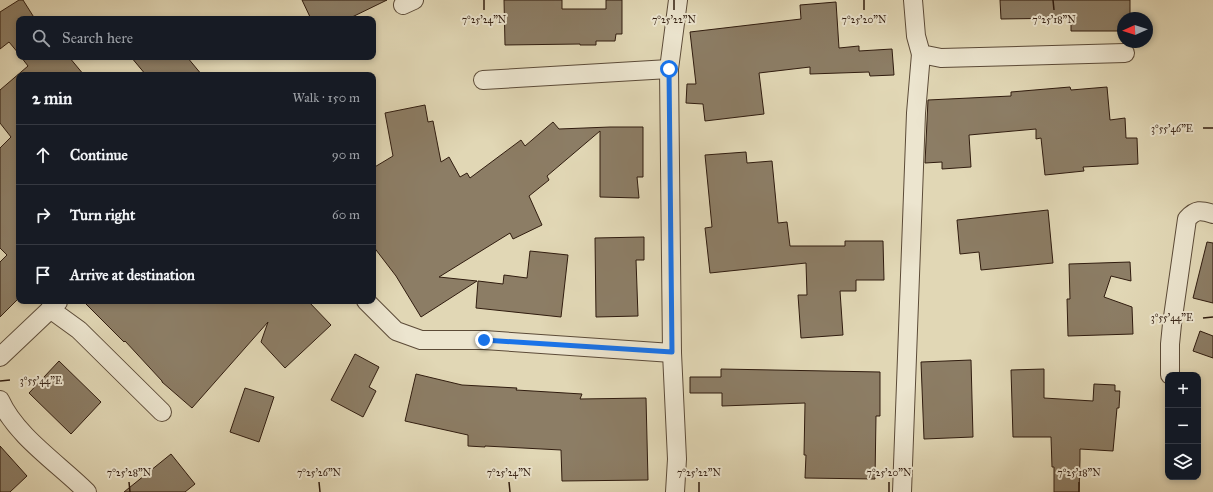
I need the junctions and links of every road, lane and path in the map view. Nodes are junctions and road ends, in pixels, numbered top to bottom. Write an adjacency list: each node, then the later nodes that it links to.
1 (678, 0): 5 (street)
2 (913, 0): 4 (street)
3 (1125, 53): 4 (street)
4 (921, 54): 17 (street)
5 (669, 69): 6 (street); 10 (street)
6 (483, 80)
7 (1213, 214): 12 (street)
8 (369, 304): 10 (street)
9 (54, 305): 11 (street); 14 (street)
10 (672, 352): 16 (street)
11 (0, 357)
12 (1170, 372)
13 (0, 400): 15 (street)
14 (162, 412)
15 (87, 492)
16 (675, 492)
17 (902, 492)

